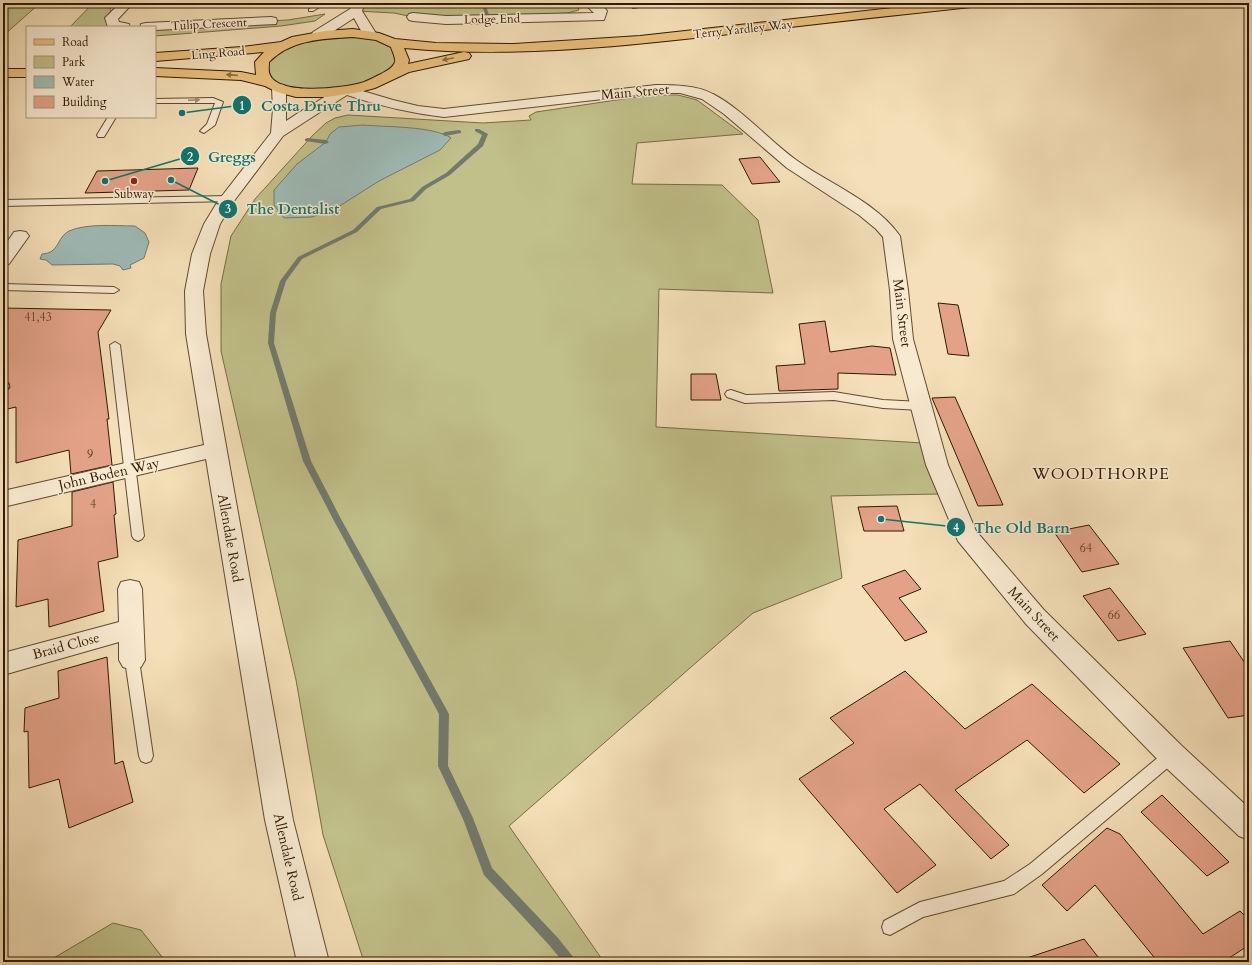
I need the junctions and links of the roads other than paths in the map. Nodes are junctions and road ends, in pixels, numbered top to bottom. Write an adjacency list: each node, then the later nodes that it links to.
1 (127, 3): 11 (street)
2 (323, 3): 8 (lane)
3 (590, 3): 9 (street, Lodge End)
4 (651, 3): 6 (lane)
5 (970, 3): 17 (main road, Terry Yardley Way)
6 (633, 6)
7 (358, 7): 13 (street); 14 (street)
8 (311, 10)
9 (413, 17)
10 (271, 21): 12 (street, Tulip Crescent)
11 (120, 26)
12 (156, 27)
13 (318, 35): 14 (main road, Terry Yardley Way); 16 (main road, Terry Yardley Way)
14 (370, 35): 15 (main road, Terry Yardley Way)
15 (392, 43): 17 (main road, Terry Yardley Way); 24 (main road)
16 (282, 46): 18 (main road, Ling Road); 25 (main road)
17 (514, 48): 24 (main road, Terry Yardley Way, one-way to 24)
18 (156, 57)
19 (3, 60): 20 (main road)
20 (26, 60)
21 (156, 72): 25 (main road, Ling Road, one-way to 21)
22 (3, 73): 23 (main road)
23 (26, 73)
24 (392, 74): 26 (main road, Terry Yardley Way); 28 (street)
25 (274, 86): 26 (main road, Ling Road); 31 (street)
26 (346, 91): 28 (street, Main Street); 31 (street, Allendale Road)
27 (156, 101): 30 (lane, one-way to 30)
28 (405, 107): 41 (street, Main Street)
29 (111, 118): 32 (lane)
30 (204, 131)
31 (278, 133): 33 (street, Allendale Road)
32 (101, 135)
33 (228, 199): 34 (lane); 42 (street, Allendale Road)
34 (3, 203)
35 (20, 236): 36 (street)
36 (5, 255)
37 (3, 287): 38 (lane)
38 (114, 290)
39 (115, 345): 43 (lane)
40 (731, 394): 41 (lane)
41 (921, 406): 50 (street, Main Street)
42 (214, 450): 43 (street, John Boden Way); 54 (street, Allendale Road)
43 (129, 469): 44 (street, John Boden Way); 45 (lane)
44 (3, 499)
45 (138, 536)
46 (130, 589): 47 (street)
47 (130, 629): 48 (street); 49 (street, Braid Close)
48 (132, 660): 51 (lane)
49 (3, 664)
50 (1172, 755): 52 (street, Main Street); 53 (lane)
51 (146, 756)
52 (1249, 827)
53 (890, 927)
54 (313, 962)

